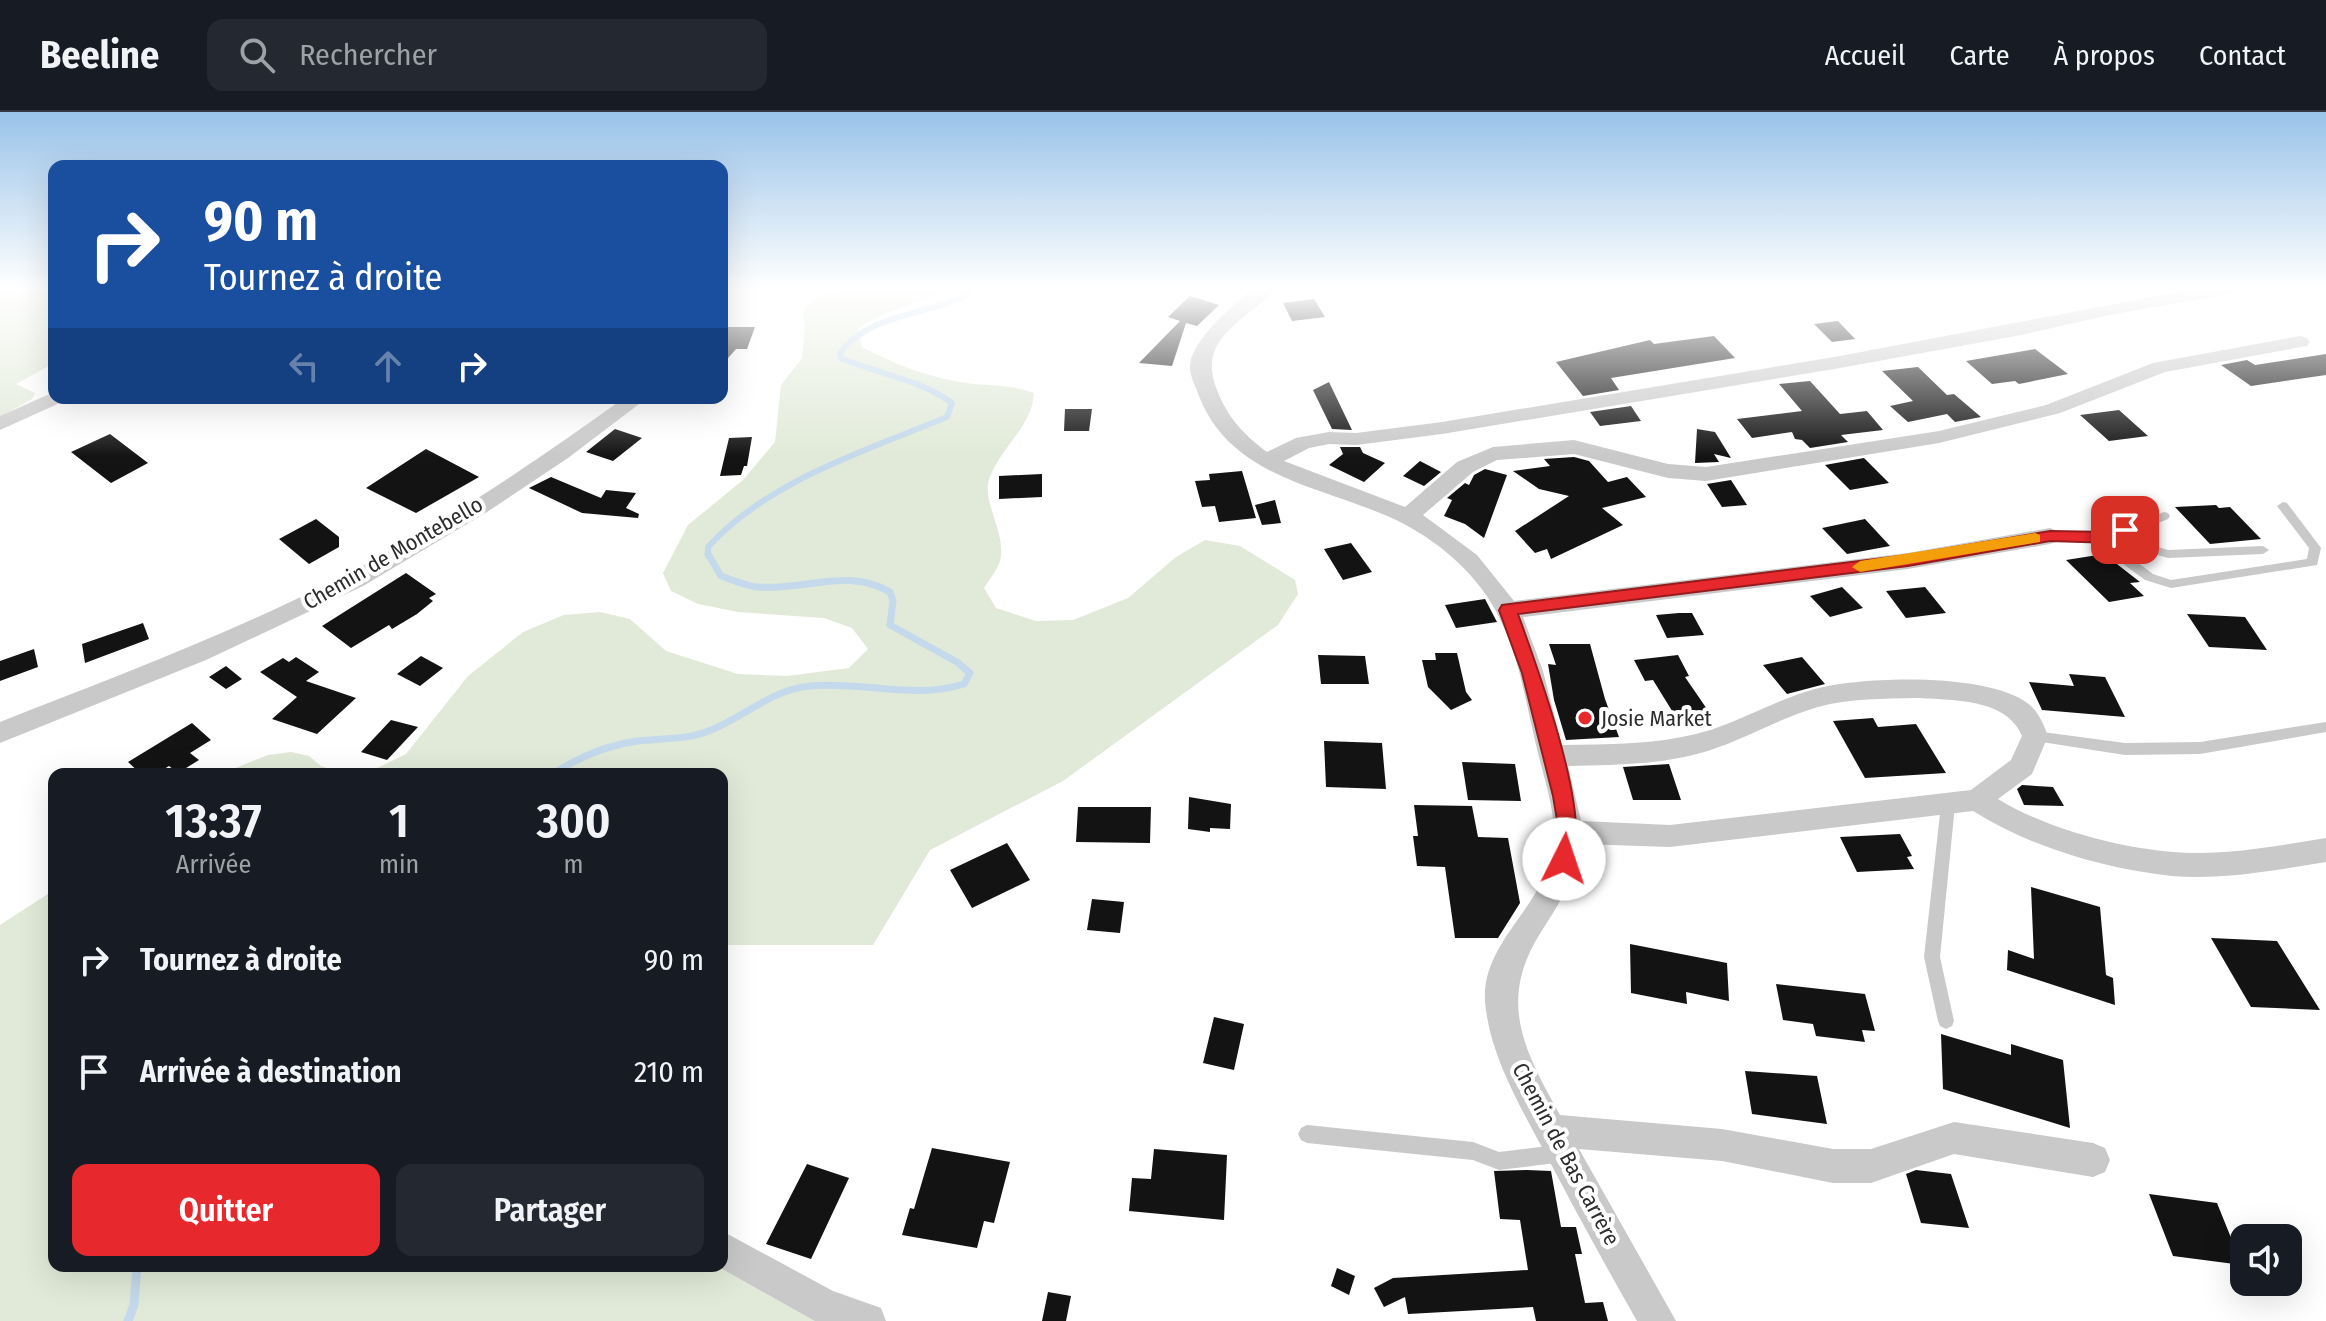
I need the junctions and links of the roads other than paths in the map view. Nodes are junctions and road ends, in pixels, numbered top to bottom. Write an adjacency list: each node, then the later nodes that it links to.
1 (1210, 343): 9 (street, Chemin de Bas Carrère)
2 (1942, 343): 7 (street)
3 (2292, 343): 8 (street)
4 (48, 401): 6 (street)
5 (628, 404): 19 (street, Chemin de Montebello)
6 (0, 424)
7 (1442, 428): 8 (street); 9 (street)
8 (1493, 454): 12 (street)
9 (1264, 462): 12 (street, Chemin de Bas Carrère)
10 (2283, 506): 14 (lane)
11 (2164, 516): 15 (lane)
12 (1407, 517): 17 (street, Chemin de Bas Carrère)
13 (2050, 536): 14 (lane); 17 (street)
14 (2095, 537): 15 (lane)
15 (2113, 537): 16 (lane)
16 (2263, 550)
17 (1508, 610): 21 (street, Chemin de Bas Carrère)
18 (2326, 727): 20 (lane)
19 (0, 733)
20 (2035, 736): 21 (street); 22 (street)
21 (1551, 756): 24 (street, Chemin de Bas Carrère)
22 (1977, 800): 23 (street); 25 (street)
23 (1948, 805): 24 (street); 26 (lane)
24 (1569, 832): 28 (street, Chemin de Bas Carrère)
25 (2326, 850)
26 (1946, 1021)
27 (1307, 1134): 28 (lane)
28 (1556, 1142): 29 (street); 32 (street, Chemin de Bas Carrère)
29 (2093, 1160)
30 (728, 1252): 31 (street)
31 (868, 1321)
32 (1658, 1321)

